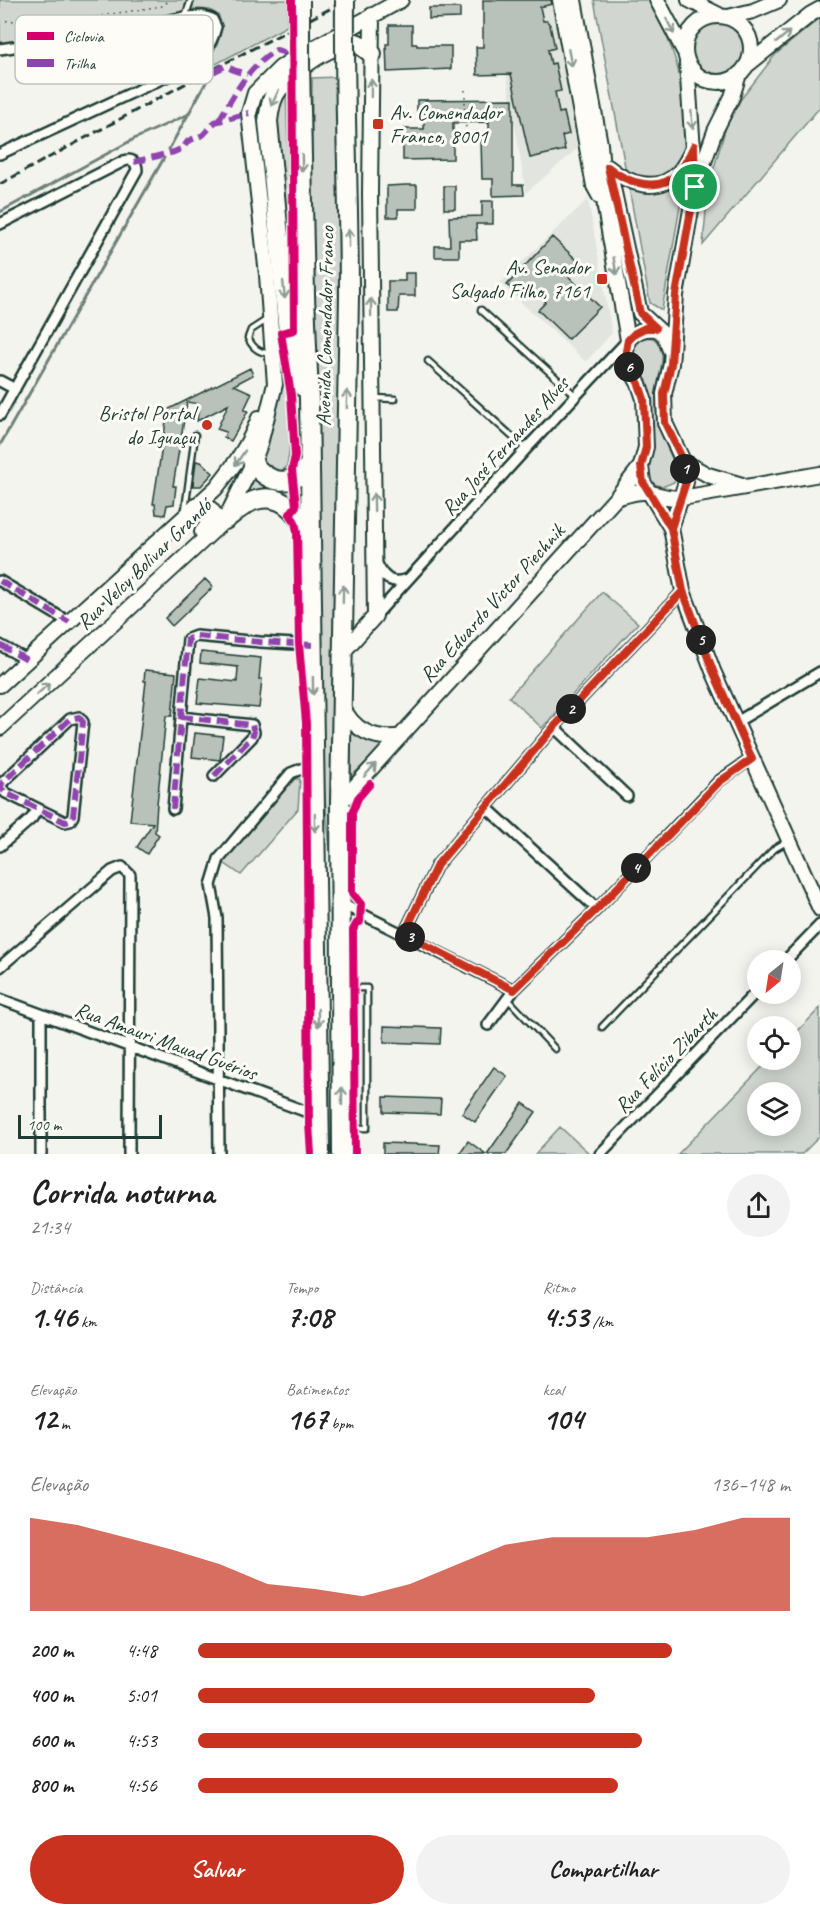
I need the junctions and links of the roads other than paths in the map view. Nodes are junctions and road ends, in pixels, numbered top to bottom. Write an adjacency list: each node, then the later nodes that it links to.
1 (191, 0): 11 (lane)
2 (300, 0): 42 (highway, Avenida Comendador Franco, one-way to 42, bridge)
3 (345, 0): 70 (highway, Avenida Comendador Franco, one-way to 3, bridge)
4 (401, 0): 12 (main road, Rua Velcy Bolivar Grandó)
5 (560, 0): 28 (main road, one-way to 28)
6 (574, 0): 23 (main road)
7 (657, 0): 20 (main road, one-way to 20)
8 (689, 0): 13 (main road)
9 (779, 0): 13 (main road)
10 (820, 9): 21 (main road, one-way to 10)
11 (186, 15)
12 (372, 15): 15 (main road, Rua Velcy Bolivar Grandó); 17 (main road, Avenida Comendador Franco)
13 (724, 16): 20 (main road); 21 (main road)
14 (213, 22): 16 (street)
15 (356, 24): 17 (main road); 32 (main road, Rua Velcy Bolivar Grandó)
16 (213, 40)
17 (372, 46): 41 (main road, Avenida Comendador Franco, one-way to 17); 42 (highway, one-way to 42)
18 (15, 47): 19 (street)
19 (0, 49)
20 (685, 56): 21 (main road); 24 (main road, one-way to 24)
21 (743, 70): 27 (main road)
22 (151, 84): 25 (street)
23 (600, 144): 26 (main road); 28 (main road)
24 (694, 146): 26 (main road); 27 (main road)
25 (0, 154)
26 (608, 167): 33 (main road)
27 (695, 187): 30 (main road)
28 (605, 208): 34 (main road, one-way to 34)
29 (0, 224): 39 (street)
30 (676, 295): 33 (main road); 35 (main road)
31 (481, 310): 40 (lane)
32 (270, 318): 36 (main road, Rua Velcy Bolivar Grandó); 36 (lane)
33 (656, 328): 34 (main road); 35 (main road)
34 (628, 340): 40 (street, Rua José Fernandes Alves); 50 (main road)
35 (671, 351): 47 (main road)
36 (273, 359): 48 (main road, Rua Velcy Bolivar Grandó); 56 (main road, Rua Velcy Bolivar Grandó, one-way to 56)
37 (428, 361): 46 (lane)
38 (0, 381): 39 (street)
39 (15, 389): 44 (street)
40 (576, 396): 46 (street, Rua José Fernandes Alves)
41 (373, 398): 43 (lane); 61 (main road, Avenida Comendador Franco, one-way to 41)
42 (309, 399): 49 (highway, Avenida Comendador Franco)
43 (395, 399)
44 (0, 415)
45 (195, 435): 57 (lane)
46 (526, 449): 63 (street, Rua José Fernandes Alves)
47 (683, 460): 52 (main road); 55 (main road)
48 (253, 463): 49 (highway); 58 (main road, Rua Velcy Bolivar Grandó)
49 (310, 464): 60 (highway, Avenida Comendador Franco)
50 (641, 466): 53 (main road); 54 (main road, Rua Eduardo Victor Piechnik)
51 (820, 474): 52 (main road)
52 (747, 486): 55 (main road)
53 (649, 492): 54 (main road); 55 (main road); 59 (main road)
54 (616, 498): 79 (main road, Rua Eduardo Victor Piechnik)
55 (682, 498): 59 (main road)
56 (197, 505): 57 (main road, Rua Velcy Bolivar Grandó); 62 (main road)
57 (185, 516): 67 (main road, Rua Velcy Bolivar Grandó)
58 (225, 520): 60 (highway); 62 (main road, Rua Velcy Bolivar Grandó)
59 (671, 528): 65 (main road)
60 (311, 544): 69 (highway, Avenida Comendador Franco)
61 (375, 560): 63 (street); 66 (main road, Avenida Comendador Franco)
62 (173, 566): 78 (main road, Rua Velcy Bolivar Grandó, one-way to 62)
63 (410, 578): 66 (street, Rua José Fernandes Alves)
64 (0, 581): 67 (street)
65 (683, 591): 76 (main road); 77 (street)
66 (375, 616): 70 (main road)
67 (69, 622): 71 (main road, Rua Velcy Bolivar Grandó)
68 (0, 645): 71 (street)
69 (312, 645): 75 (street); 81 (highway, Avenida Comendador Franco, one-way to 81)
70 (343, 652): 74 (highway, Avenida Comendador Franco)
71 (27, 660): 73 (main road, Rua Velcy Bolivar Grandó)
72 (820, 672): 76 (street)
73 (0, 685)
74 (341, 702): 79 (main road); 84 (highway, Avenida Comendador Franco)
75 (182, 717): 82 (street); 87 (street)
76 (735, 723): 80 (main road)
77 (554, 727): 83 (street); 85 (street)
78 (0, 728)
79 (401, 736): 84 (main road, Rua Eduardo Victor Piechnik, one-way to 79)
80 (752, 759): 88 (main road); 91 (street)
81 (314, 764): 107 (street); 108 (highway, Avenida Comendador Franco, one-way to 108)
82 (214, 776)
83 (627, 796)
84 (340, 803): 90 (highway, Avenida Comendador Franco)
85 (486, 807): 91 (street); 94 (street)
86 (37, 809): 86 (street); 89 (street)
87 (173, 809)
88 (788, 840): 92 (main road); 104 (lane)
89 (0, 846)
90 (340, 903): 94 (street); 97 (highway, Avenida Comendador Franco)
91 (597, 909): 98 (street)
92 (820, 909)
93 (820, 925): 95 (street)
94 (404, 934): 98 (street)
95 (796, 950)
96 (0, 967): 105 (street)
97 (341, 988): 109 (highway, Avenida Comendador Franco, one-way to 97); 109 (lane)
98 (514, 990): 99 (street)
99 (507, 998): 103 (street); 106 (lane)
100 (0, 999): 102 (street, Rua Amauri Mauad Guérios)
101 (747, 1001): 116 (street, Rua Felício Zibarth)
102 (41, 1014): 105 (street, Rua Amauri Mauad Guérios); 110 (street)
103 (488, 1025)
104 (602, 1027)
105 (128, 1046): 107 (street, Rua Amauri Mauad Guérios); 111 (street)
106 (555, 1049)
107 (220, 1080): 108 (street, Rua Amauri Mauad Guérios); 112 (street)
108 (320, 1113): 113 (highway, Avenida Comendador Franco); 114 (highway)
109 (342, 1128): 115 (highway, Avenida Comendador Franco)
110 (41, 1154)
111 (129, 1154)
112 (219, 1154)
113 (320, 1154)
114 (335, 1154)
115 (342, 1154)
116 (600, 1154)

